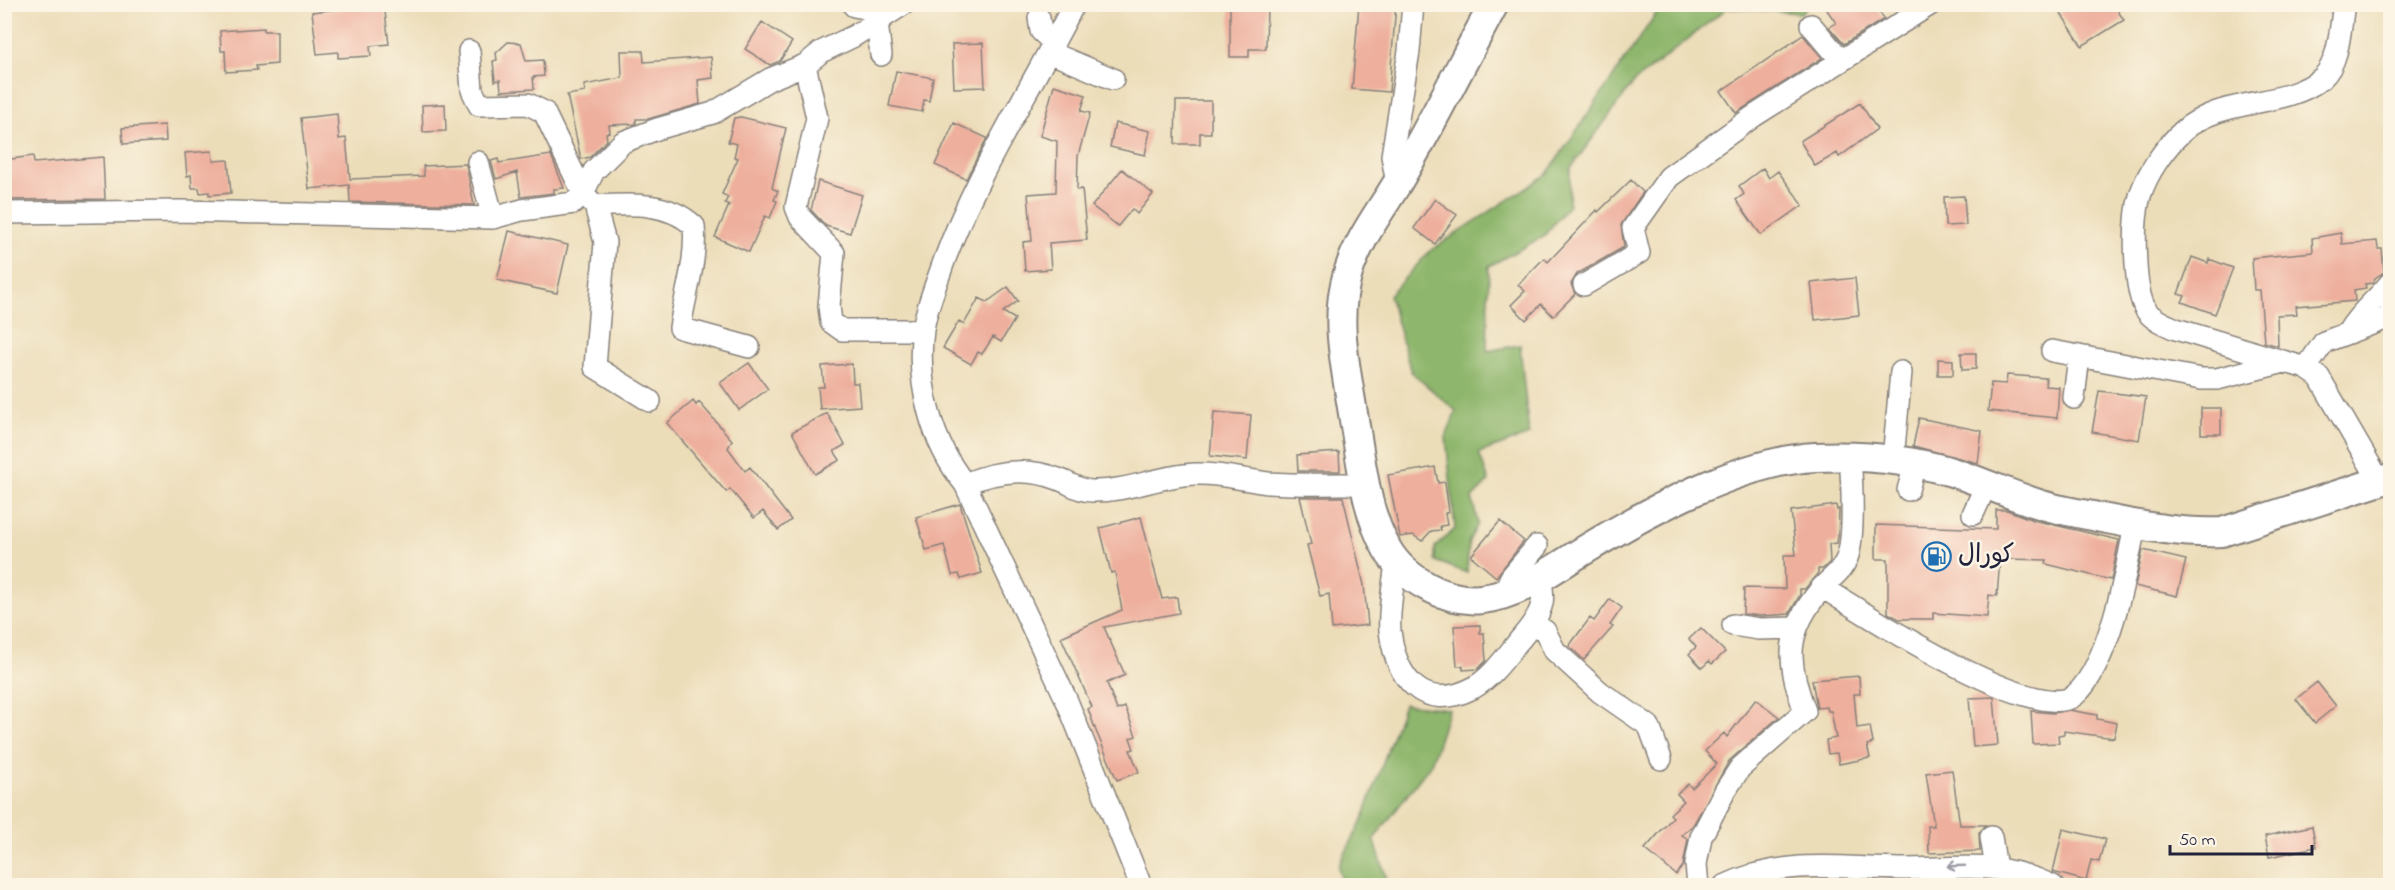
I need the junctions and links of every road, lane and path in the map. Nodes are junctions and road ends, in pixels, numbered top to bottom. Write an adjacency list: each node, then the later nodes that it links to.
1 (904, 4): 9 (street)
2 (1074, 4): 11 (street)
3 (1413, 4): 18 (street)
4 (1494, 4): 18 (main road)
5 (1931, 4): 14 (street)
6 (2344, 4): 30 (street)
7 (854, 6): 9 (street)
8 (1039, 18): 11 (street)
9 (879, 21): 13 (street); 15 (street)
10 (1811, 25): 14 (street)
11 (1052, 48): 16 (street); 25 (street)
12 (469, 51): 19 (street)
13 (881, 55)
14 (1840, 60): 23 (street)
15 (805, 65): 19 (street); 25 (street)
16 (1113, 79)
17 (478, 162): 21 (street)
18 (1396, 184): 39 (main road)
19 (589, 199): 21 (street); 27 (street); 34 (street)
20 (4, 213): 21 (street)
21 (493, 218)
22 (2391, 283): 26 (street)
23 (1584, 285)
24 (2390, 317): 26 (street)
25 (923, 330): 38 (street)
26 (2348, 332): 31 (street)
27 (749, 347)
28 (2052, 351): 29 (street)
29 (2079, 356): 30 (street); 33 (street)
30 (2285, 362): 31 (street)
31 (2306, 368): 37 (street)
32 (1901, 372): 36 (street)
33 (2074, 398)
34 (650, 401)
35 (1850, 458): 36 (main road); 45 (main road); 46 (street)
36 (1905, 471): 40 (main road)
37 (2385, 480): 42 (main road)
38 (965, 483): 39 (street); 55 (street)
39 (1365, 484): 44 (main road)
40 (1986, 485): 41 (street); 42 (main road)
41 (1973, 514)
42 (2135, 525): 46 (street)
43 (1537, 546): 47 (street)
44 (1396, 562): 47 (main road); 48 (street)
45 (1541, 576): 47 (main road); 48 (street)
46 (1822, 587): 50 (street)
47 (1503, 594)
48 (1533, 623): 51 (street)
49 (1733, 626): 50 (street)
50 (1795, 628): 56 (street)
51 (1661, 759)
52 (1990, 837): 53 (street)
53 (1996, 868): 54 (street, one-way to 54); 58 (street)
54 (1887, 877): 57 (street)
55 (1141, 885)
56 (1698, 885)
57 (1724, 885)
58 (2053, 885)

